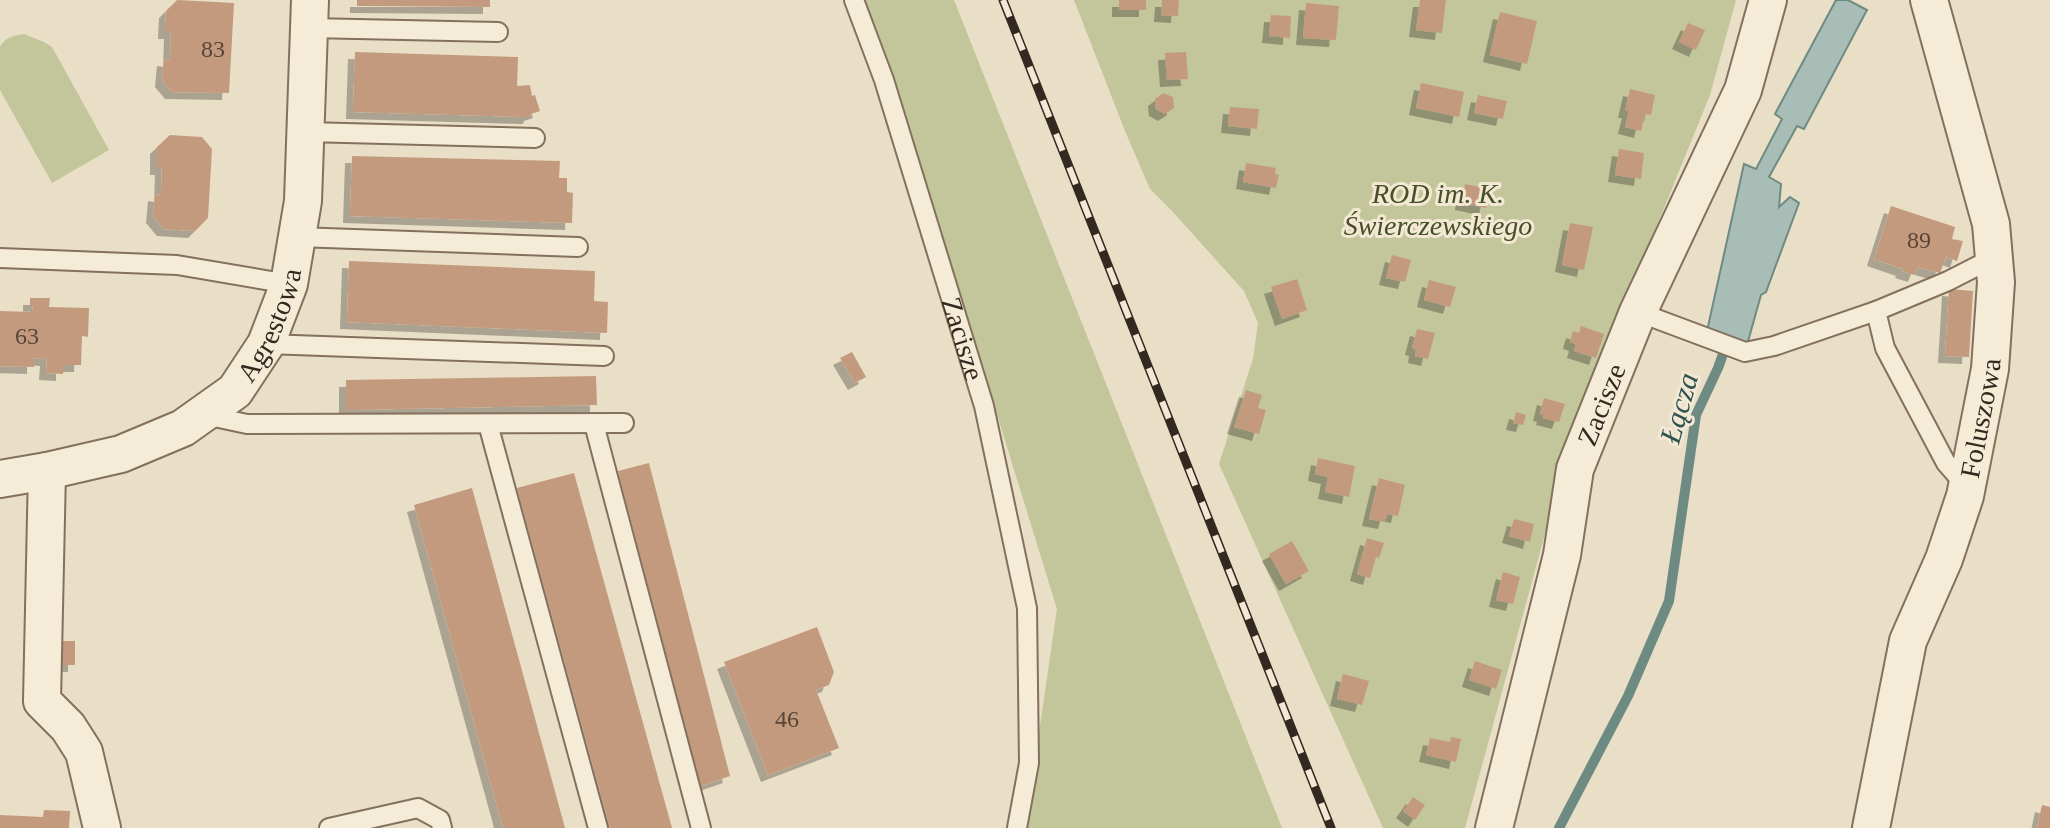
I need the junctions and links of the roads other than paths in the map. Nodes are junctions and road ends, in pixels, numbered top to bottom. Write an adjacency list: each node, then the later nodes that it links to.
1 (854, 0): 29 (lane, Zacisze)
2 (1768, 0): 14 (street, Zacisze)
3 (1929, 0): 11 (street, Foluszowa)
4 (309, 14): 5 (lane); 6 (street, Agrestowa)
5 (498, 32)
6 (306, 132): 7 (lane); 8 (street, Agrestowa)
7 (535, 138)
8 (297, 237): 9 (lane); 12 (street, Agrestowa)
9 (578, 247)
10 (0, 258): 12 (lane)
11 (1993, 258): 13 (lane); 23 (street, Foluszowa)
12 (289, 284): 15 (street, Agrestowa)
13 (1876, 311): 14 (lane); 23 (lane)
14 (1638, 312): 30 (street, Zacisze)
15 (266, 344): 16 (lane); 17 (street, Agrestowa)
16 (604, 356)
17 (202, 414): 19 (lane); 21 (street, Agrestowa)
18 (624, 423): 20 (lane)
19 (488, 424): 20 (lane); 27 (lane)
20 (594, 424): 28 (lane)
21 (47, 471): 22 (street, Agrestowa); 24 (street)
22 (0, 479)
23 (1967, 487): 31 (street, Foluszowa)
24 (102, 828)
25 (329, 828): 26 (lane)
26 (442, 828)
27 (598, 828)
28 (701, 828)
29 (1017, 828)
30 (1494, 828)
31 (1871, 828)

